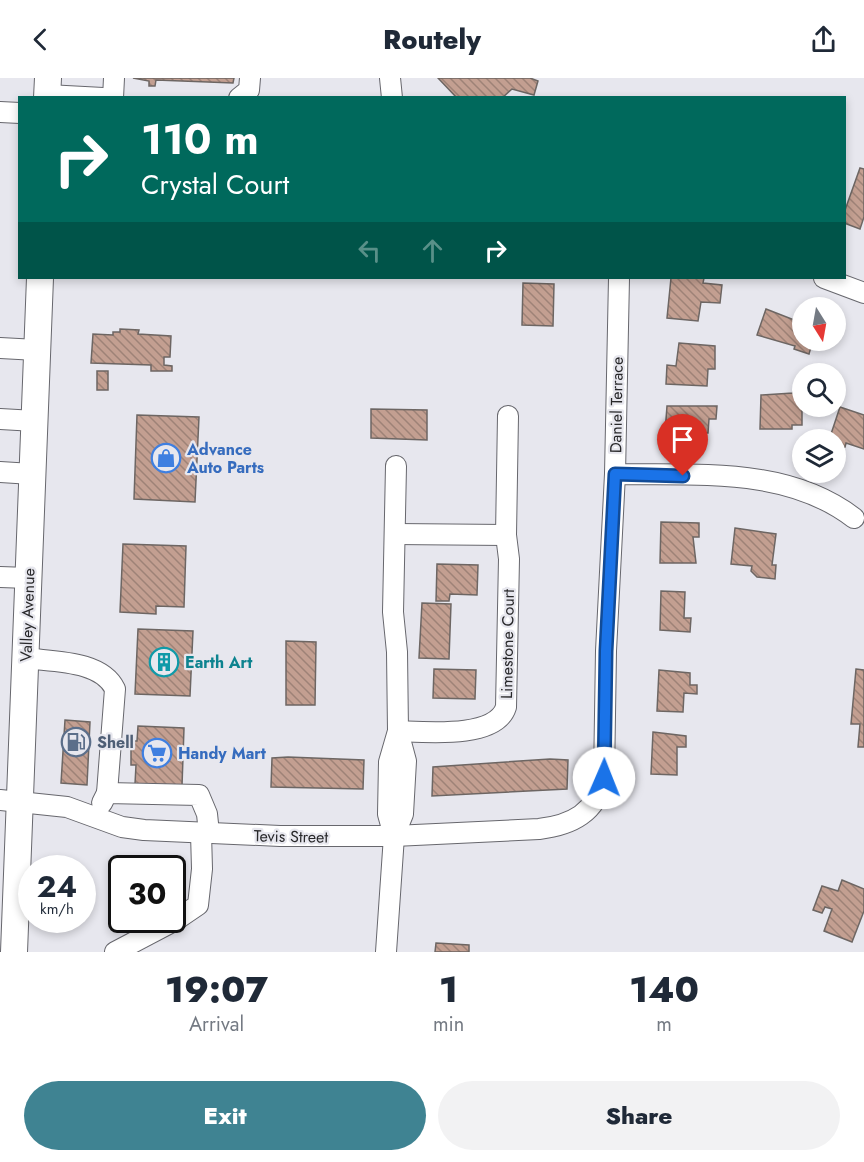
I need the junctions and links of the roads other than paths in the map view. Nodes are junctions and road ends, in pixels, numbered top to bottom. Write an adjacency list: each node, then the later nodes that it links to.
1 (114, 78): 6 (street)
2 (250, 78): 7 (street)
3 (390, 78): 8 (street)
4 (47, 90): 5 (street)
5 (89, 96)
6 (113, 96)
7 (242, 96)
8 (392, 96)
9 (0, 112): 10 (street)
10 (18, 113)
11 (40, 279): 16 (main road, Valley Avenue)
12 (619, 279): 23 (street, Daniel Terrace)
13 (827, 279): 14 (street)
14 (864, 293)
15 (0, 348): 16 (street)
16 (37, 350): 19 (main road, Valley Avenue)
17 (508, 416): 26 (street, Limestone Court)
18 (0, 419): 19 (street)
19 (34, 421): 22 (main road, Valley Avenue)
20 (396, 466): 25 (street)
21 (0, 472): 22 (street)
22 (32, 474): 28 (main road, Valley Avenue)
23 (615, 474): 24 (street); 33 (street, Daniel Terrace)
24 (854, 518)
25 (395, 534): 26 (street); 30 (street)
26 (506, 535): 30 (street, Limestone Court)
27 (0, 577): 28 (street)
28 (28, 578): 29 (main road, Valley Avenue)
29 (25, 658): 31 (street); 32 (main road, Valley Avenue)
30 (398, 732): 36 (street)
31 (107, 793): 34 (street); 35 (street)
32 (10, 801): 34 (street, Tevis Street); 37 (main road, Valley Avenue)
33 (583, 814): 36 (street, Tevis Street)
34 (95, 817): 35 (street, Tevis Street)
35 (205, 833): 36 (street, Tevis Street); 39 (street)
36 (394, 836): 40 (street)
37 (9, 861): 38 (main road, Valley Avenue)
38 (9, 937)
39 (116, 952)
40 (386, 952)

